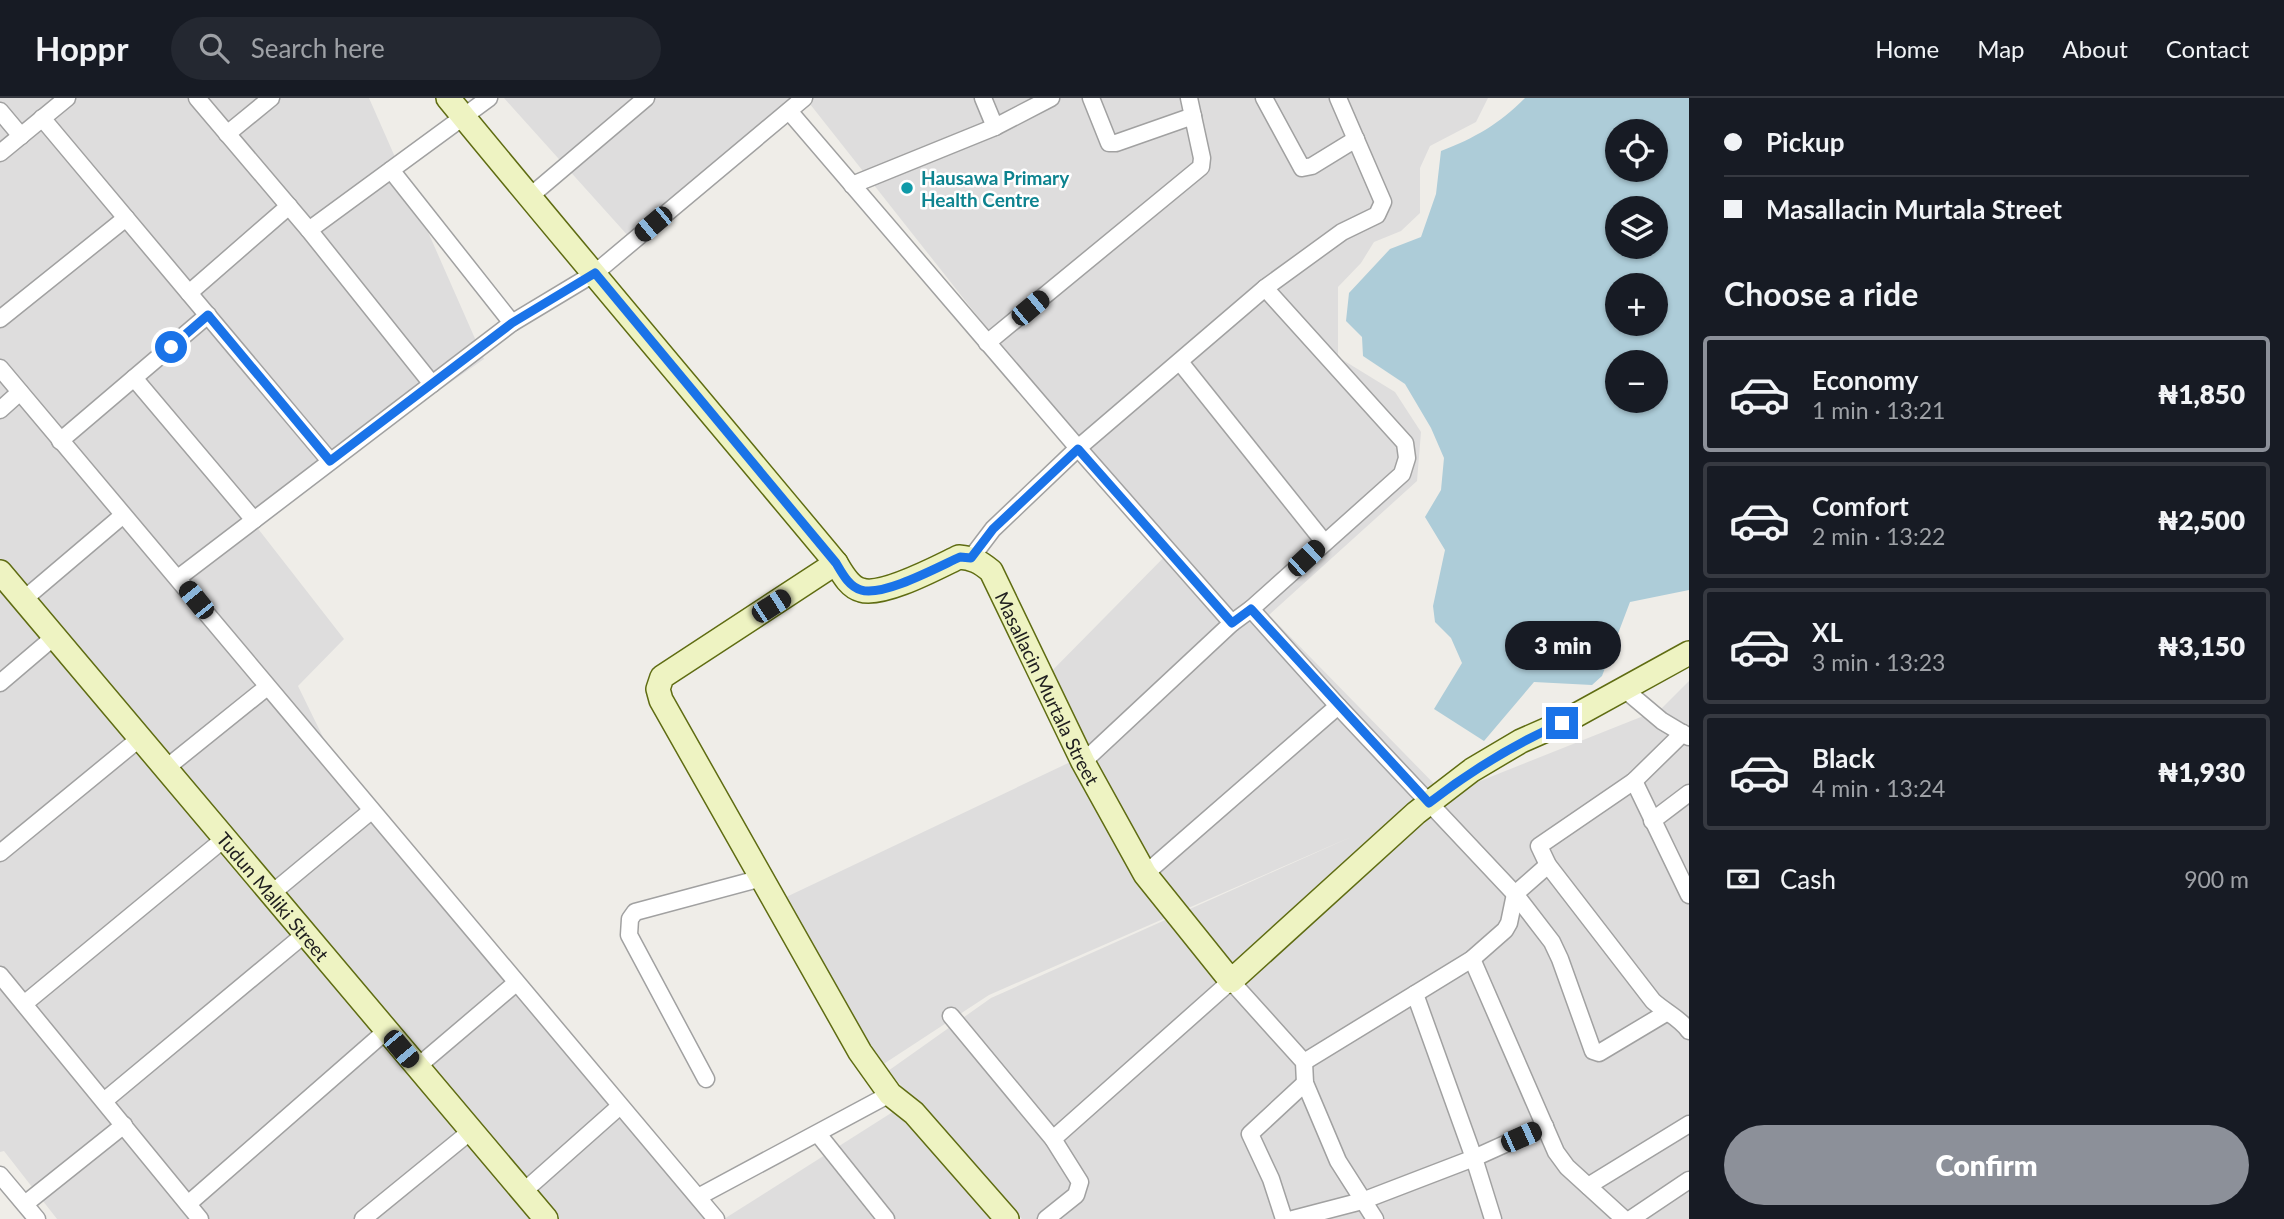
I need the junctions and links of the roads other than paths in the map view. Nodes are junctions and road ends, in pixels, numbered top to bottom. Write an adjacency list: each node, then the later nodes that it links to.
1 (67, 98): 18 (street)
2 (197, 98): 20 (street)
3 (271, 98): 20 (street)
4 (448, 98): 17 (street)
5 (489, 98): 17 (street)
6 (646, 98): 26 (street)
7 (804, 98): 15 (street)
8 (983, 98): 19 (street)
9 (1051, 98): 19 (street)
10 (1090, 98): 16 (street)
11 (1189, 98): 16 (street)
12 (1264, 98): 22 (street)
13 (1338, 98): 22 (street)
14 (0, 111): 21 (street)
15 (789, 111): 25 (street); 30 (street)
16 (1193, 116): 36 (street)
17 (463, 117): 24 (street); 26 (street)
18 (42, 118): 21 (street); 28 (street)
19 (995, 127): 25 (street)
20 (227, 134): 27 (street)
21 (21, 136): 23 (street)
22 (1356, 139): 31 (street)
23 (0, 153)
24 (391, 170): 29 (street); 35 (street)
25 (852, 185): 36 (street)
26 (528, 198): 30 (street)
27 (289, 206): 29 (street); 32 (street)
28 (126, 218): 32 (street); 34 (street)
29 (309, 230): 40 (street)
30 (595, 273): 35 (street); 50 (street)
31 (1265, 288): 37 (street); 48 (street)
32 (189, 293): 33 (street)
33 (208, 315): 39 (street); 45 (street)
34 (0, 319)
35 (512, 323): 40 (street)
36 (987, 343): 44 (street)
37 (1180, 362): 44 (street); 48 (street)
38 (0, 368): 41 (street)
39 (134, 378): 43 (street); 47 (street)
40 (432, 384): 45 (street)
41 (20, 392): 42 (street); 43 (street)
42 (0, 410)
43 (60, 441): 46 (street)
44 (1078, 449): 49 (street); 55 (street)
45 (330, 461): 47 (street)
46 (122, 516): 52 (street); 53 (street)
47 (254, 520): 52 (street)
48 (1324, 542): 54 (street)
49 (971, 558): 50 (street); 64 (street, Masallacin Murtala Street)
50 (836, 563): 75 (street)
51 (0, 572): 53 (street, Tudun Maliki Street)
52 (178, 578): 59 (street)
53 (23, 600): 56 (street, Tudun Maliki Street)
54 (1251, 609): 55 (street); 61 (street)
55 (1232, 623): 64 (street)
56 (54, 637): 58 (street); 63 (street, Tudun Maliki Street)
57 (1689, 653): 60 (street)
58 (0, 683)
59 (267, 687): 65 (street); 69 (street)
60 (1624, 689): 62 (street); 68 (street)
61 (1338, 706): 68 (street); 74 (street)
62 (1686, 735): 66 (street)
63 (139, 738): 65 (street, Tudun Maliki Street); 72 (street)
64 (1083, 762): 74 (street, Masallacin Murtala Street)
65 (165, 769): 71 (street, Tudun Maliki Street)
66 (1634, 781): 70 (street); 73 (street)
67 (1689, 793): 70 (street)
68 (1429, 803): 77 (street); 82 (street)
69 (371, 811): 76 (street); 83 (street)
70 (1652, 821): 78 (street)
71 (224, 839): 76 (street, Tudun Maliki Street); 85 (street)
72 (0, 853)
73 (1548, 865): 77 (street); 86 (street)
74 (1144, 874): 82 (street, Masallacin Murtala Street)
75 (762, 878): 92 (street); 94 (street)
76 (271, 894): 79 (street, Tudun Maliki Street)
77 (1516, 894): 80 (street); 86 (street)
78 (1689, 895)
79 (305, 934): 89 (street, Tudun Maliki Street); 95 (street)
80 (1472, 959): 84 (street); 99 (street)
81 (0, 975): 85 (street)
82 (1231, 981): 90 (street); 102 (street)
83 (516, 983): 91 (street); 96 (street)
84 (1415, 994): 90 (street); 103 (street)
85 (24, 1004): 95 (street)
86 (1666, 1013): 88 (street)
87 (951, 1016): 102 (street)
88 (1687, 1024)
89 (386, 1031): 91 (street, Tudun Maliki Street); 111 (street)
90 (1304, 1062): 93 (street)
91 (417, 1067): 100 (street, Tudun Maliki Street)
92 (706, 1079)
93 (1305, 1083): 109 (street); 120 (street)
94 (890, 1094): 101 (street); 118 (street)
95 (104, 1101): 98 (street)
96 (620, 1106): 107 (street); 108 (street)
97 (1689, 1124): 106 (street)
98 (124, 1125): 110 (street); 111 (street)
99 (1545, 1126): 103 (street); 106 (street)
100 (471, 1131): 107 (street, Tudun Maliki Street); 114 (street)
101 (818, 1134): 108 (street); 117 (street)
102 (1053, 1139): 119 (street)
103 (1474, 1158): 109 (street); 123 (street)
104 (0, 1175): 110 (street)
105 (1689, 1180): 125 (street)
106 (1588, 1186): 124 (street)
107 (523, 1192): 115 (street, Tudun Maliki Street)
108 (698, 1197): 116 (street)
109 (1362, 1201): 121 (street); 122 (street)
110 (25, 1204): 112 (street)
111 (188, 1205): 113 (street)
112 (37, 1219)
113 (200, 1219)
114 (363, 1219)
115 (546, 1219)
116 (716, 1219)
117 (886, 1219)
118 (1007, 1219)
119 (1046, 1219)
120 (1284, 1219)
121 (1293, 1219)
122 (1374, 1219)
123 (1493, 1219)
124 (1625, 1219)
125 (1631, 1219)

